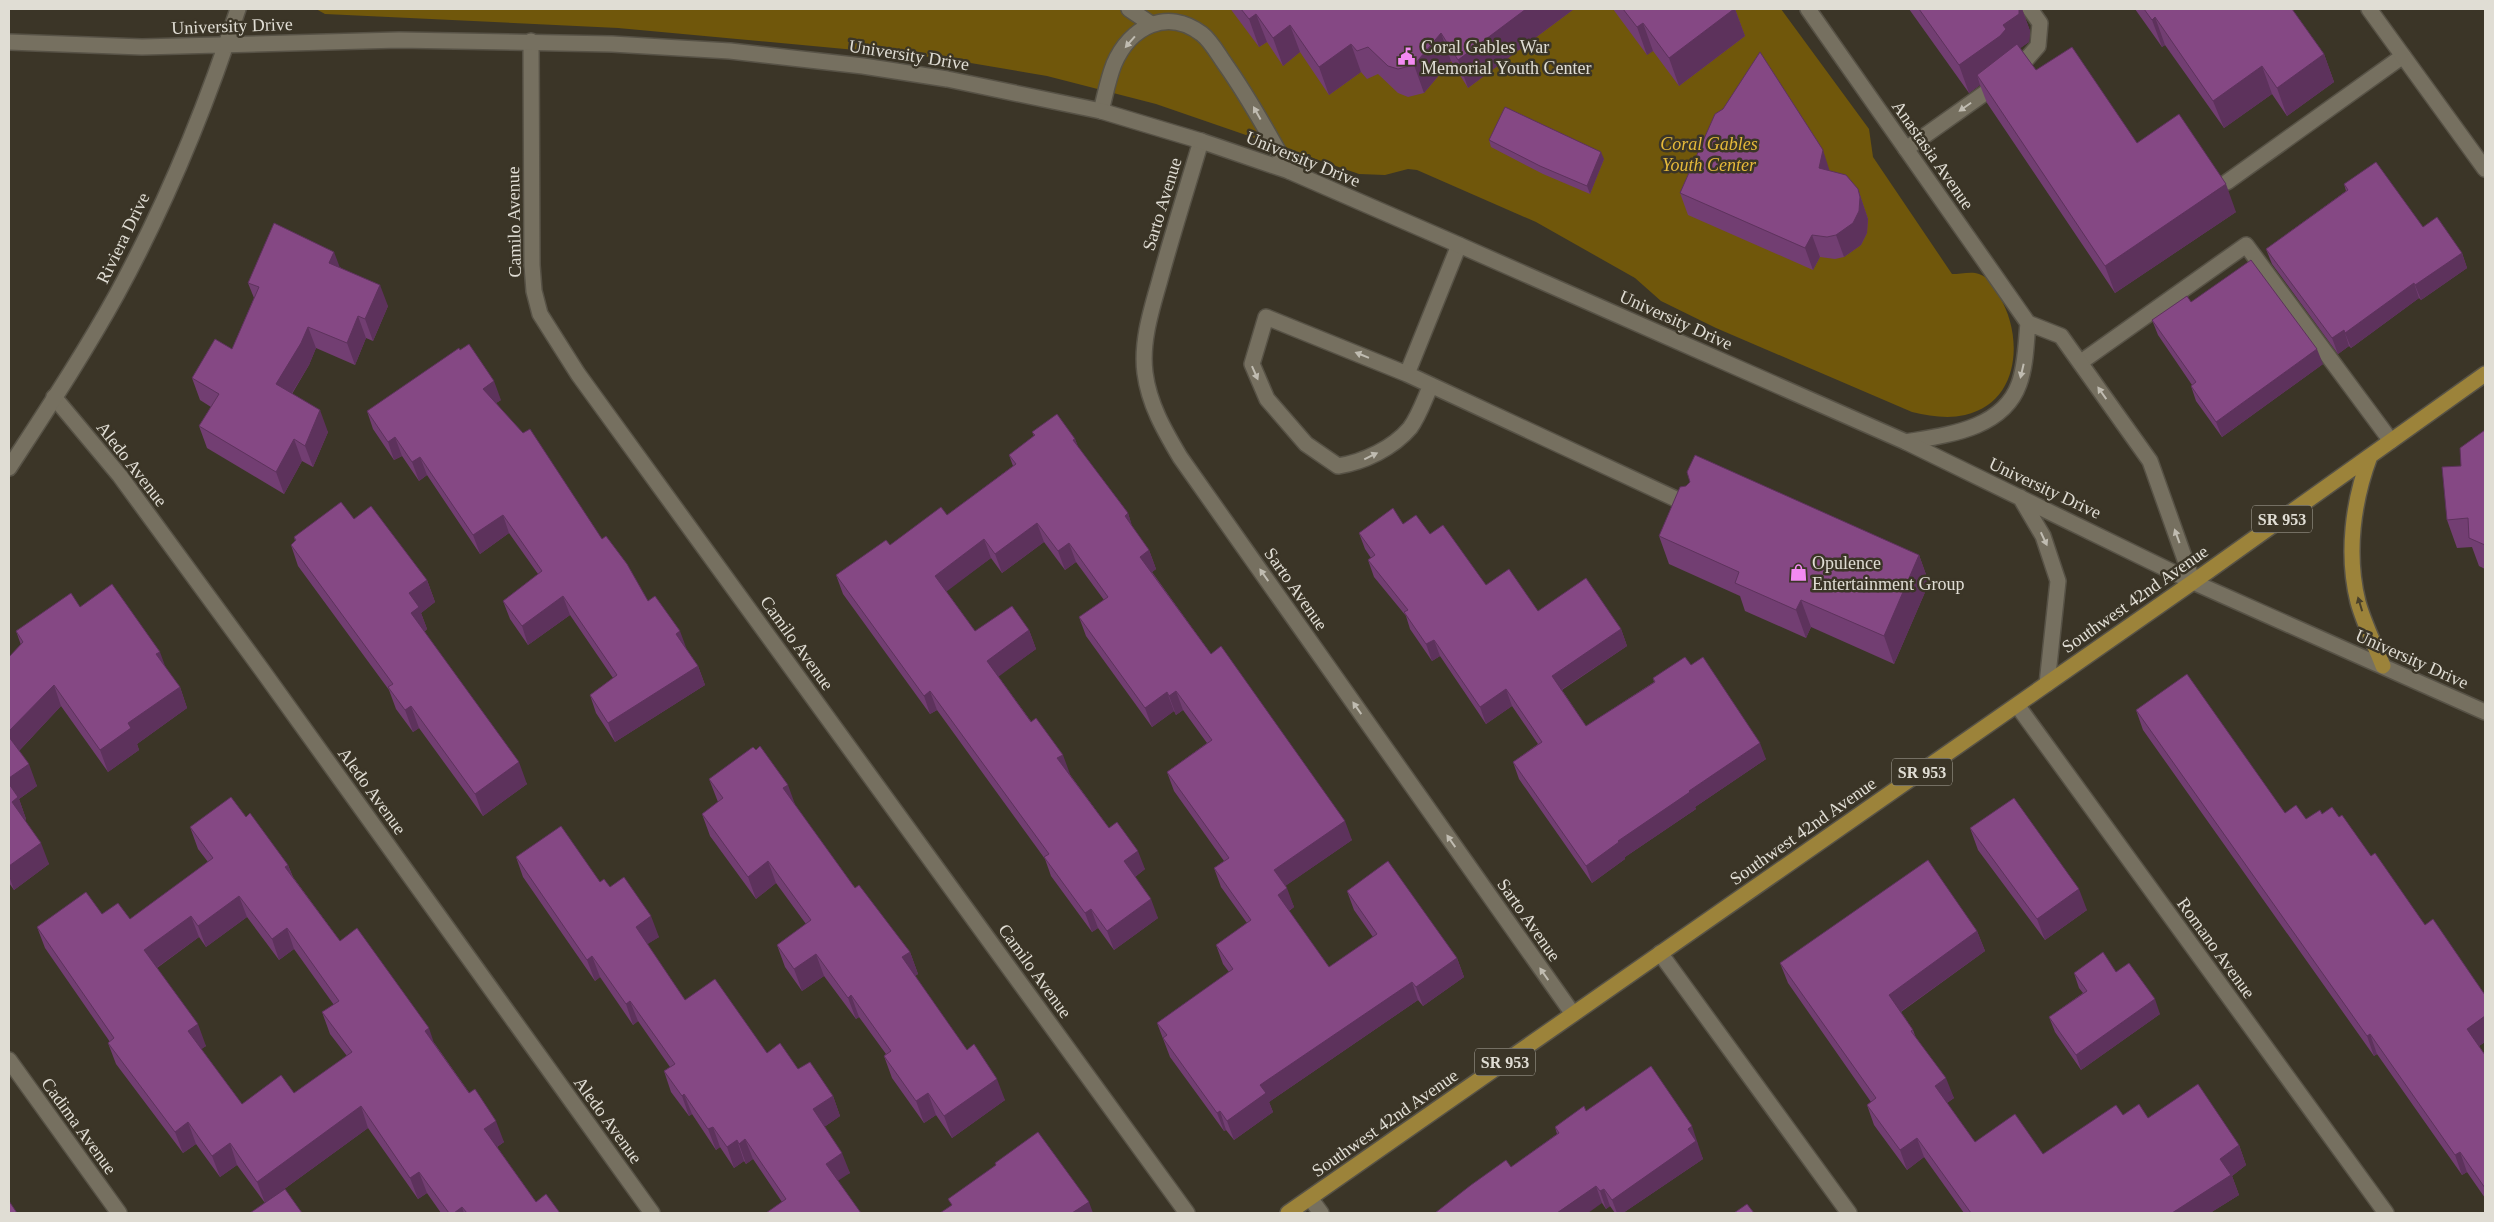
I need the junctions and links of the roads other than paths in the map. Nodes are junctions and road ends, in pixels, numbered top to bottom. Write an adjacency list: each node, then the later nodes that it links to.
1 (238, 9): 9 (street, Riviera Drive)
2 (1130, 9): 6 (street)
3 (1808, 9): 13 (street, Anastasia Avenue)
4 (2030, 9): 13 (street, one-way to 13)
5 (2369, 9): 10 (street)
6 (1151, 24): 11 (street, one-way to 11); 15 (street, one-way to 6)
7 (530, 41): 9 (street, University Drive); 11 (street, University Drive); 41 (street, Camilo Avenue)
8 (9, 42): 9 (street, University Drive)
9 (226, 46): 23 (street, Riviera Drive)
10 (2403, 56): 14 (street); 16 (street)
11 (1101, 111): 12 (street, University Drive)
12 (1201, 141): 15 (street, University Drive); 36 (street, Sarto Avenue, one-way to 12)
13 (1906, 149): 18 (street, Anastasia Avenue)
14 (2485, 169)
15 (1289, 171): 17 (street, University Drive)
16 (2227, 182)
17 (1460, 245): 20 (street); 25 (street, University Drive)
18 (2028, 323): 19 (street); 25 (street, one-way to 25)
19 (2081, 362): 24 (street); 30 (street, one-way to 19)
20 (1407, 374): 22 (street); 22 (street, one-way to 22)
21 (2485, 374): 24 (main road, Southwest 42nd Avenue / SR 953)
22 (1431, 385): 29 (street)
23 (54, 397): 27 (street, Riviera Drive); 40 (street, Aledo Avenue)
24 (2390, 441): 26 (main road, Southwest 42nd Avenue / SR 953)
25 (1906, 442): 28 (street, University Drive)
26 (2370, 456): 30 (main road, Southwest 42nd Avenue / SR 953); 31 (main road, one-way to 26)
27 (9, 468)
28 (2020, 497): 30 (street, University Drive); 32 (street, one-way to 32)
29 (1691, 506)
30 (2193, 582): 31 (street, University Drive); 32 (main road, Southwest 42nd Avenue / SR 953)
31 (2383, 666): 34 (street, University Drive)
32 (2047, 684): 33 (main road, Southwest 42nd Avenue / SR 953)
33 (2017, 705): 35 (main road, Southwest 42nd Avenue / SR 953); 45 (street, Romano Avenue)
34 (2485, 712)
35 (1660, 953): 36 (main road, Southwest 42nd Avenue / SR 953); 44 (street)
36 (1573, 1014): 38 (main road, Southwest 42nd Avenue / SR 953)
37 (9, 1060): 39 (street, Cadima Avenue)
38 (1310, 1198): 42 (main road, Southwest 42nd Avenue / SR 953); 43 (street)
39 (119, 1213)
40 (652, 1213)
41 (1187, 1213)
42 (1288, 1213)
43 (1321, 1213)
44 (1849, 1213)
45 (2386, 1213)

